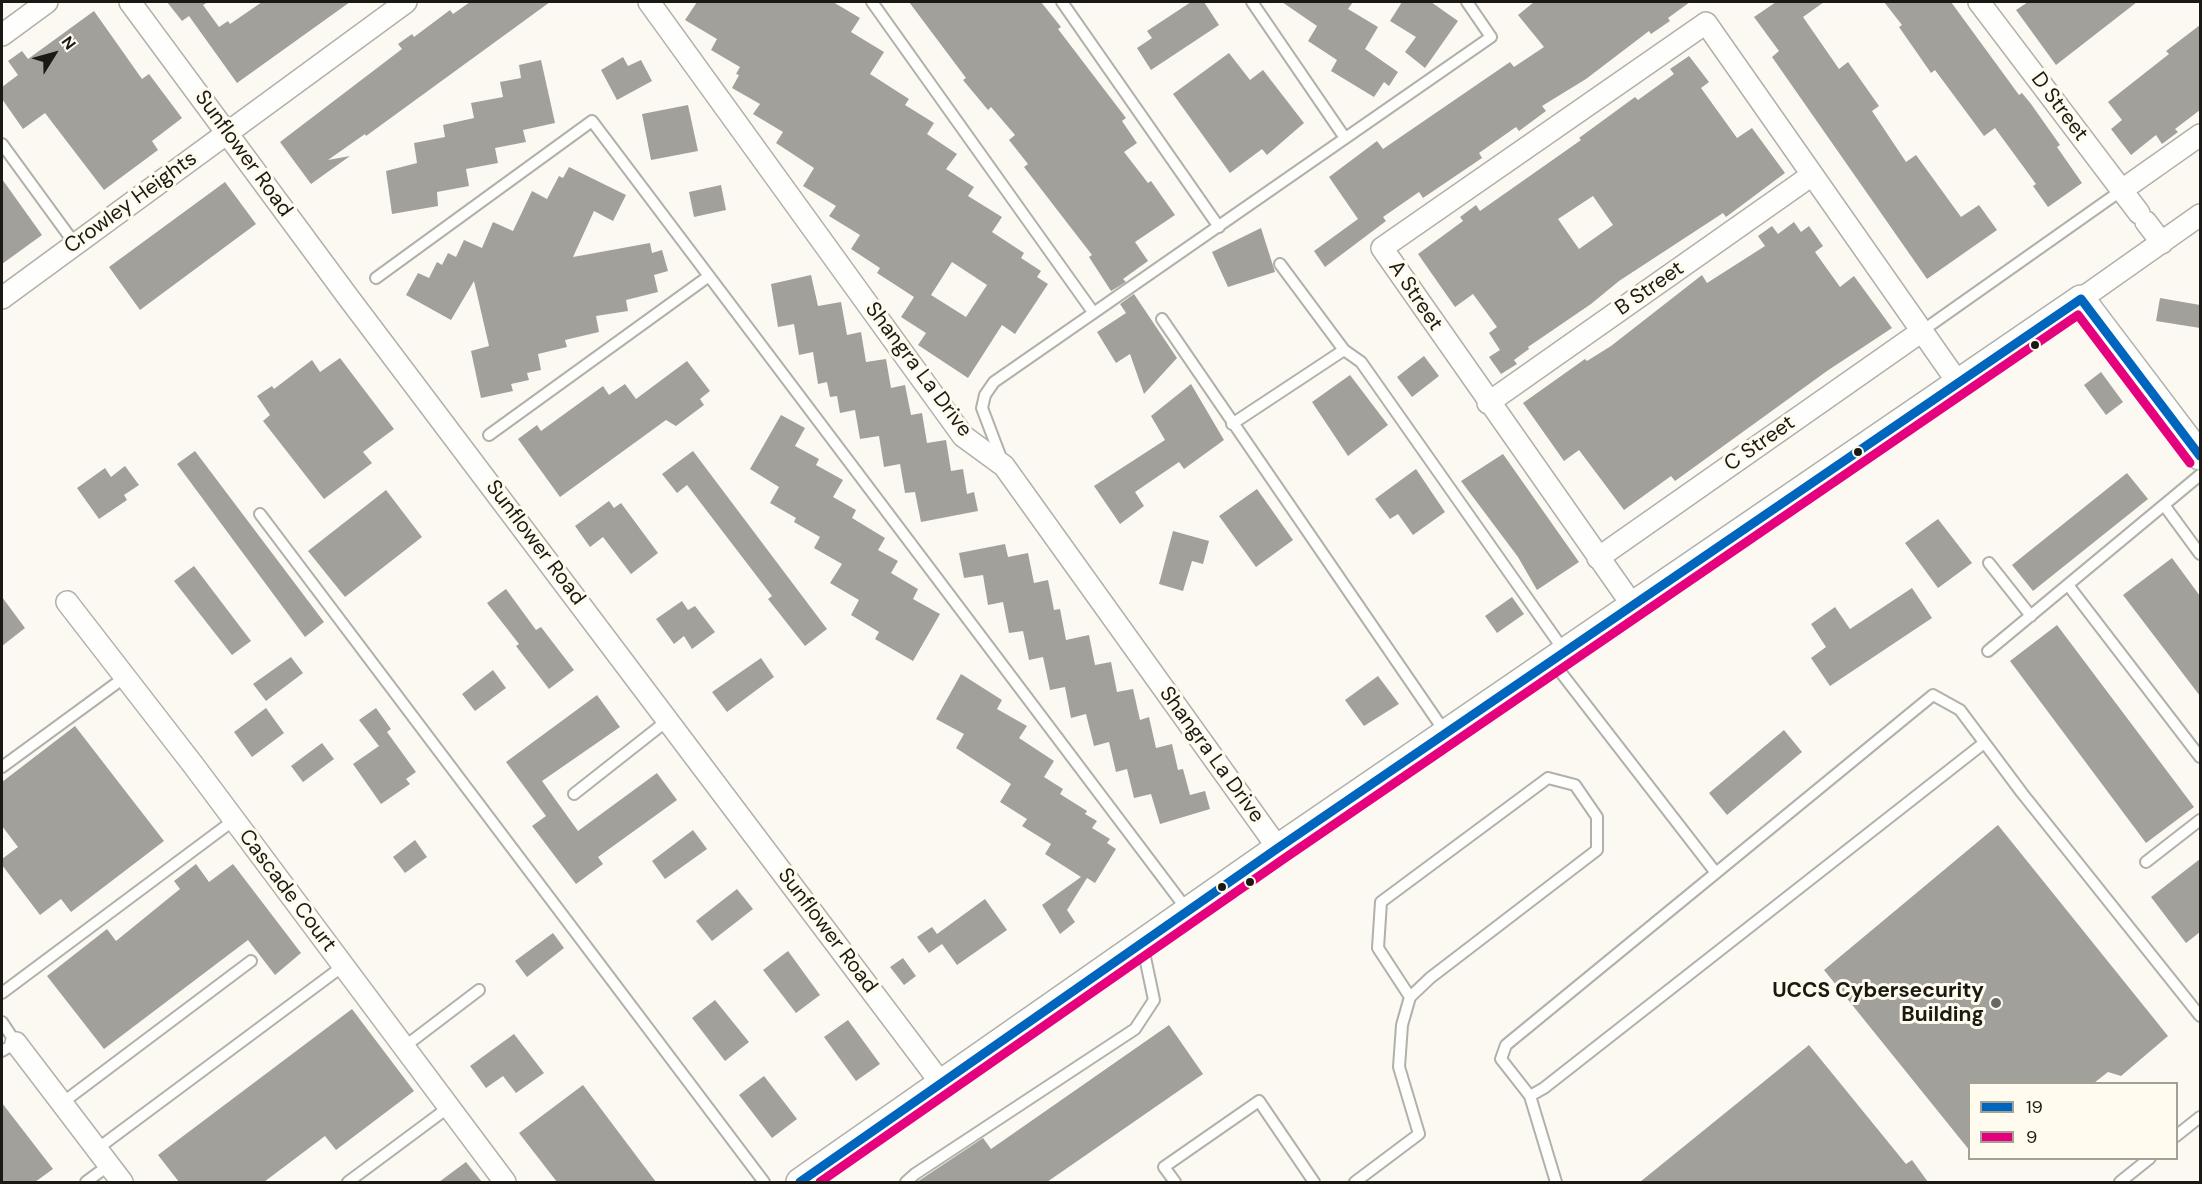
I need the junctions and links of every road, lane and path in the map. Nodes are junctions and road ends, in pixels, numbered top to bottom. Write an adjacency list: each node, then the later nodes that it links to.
1 (47, 2): 10 (street)
2 (130, 2): 11 (street, Sunflower Road)
3 (406, 2): 11 (street, Crowley Heights)
4 (649, 2): 35 (street, Shangra La Drive)
5 (872, 2): 26 (lane)
6 (1062, 2): 18 (lane)
7 (1252, 2): 13 (lane)
8 (1467, 2): 13 (lane)
9 (1985, 3): 16 (street, D Street)
10 (2, 35)
11 (227, 133): 20 (street, Crowley Heights); 49 (street, Sunflower Road)
12 (2200, 135): 16 (street)
13 (1345, 138): 18 (lane)
14 (2, 144): 20 (lane)
15 (1812, 175): 28 (street); 31 (street, B Street); 31 (street, A Street)
16 (2121, 189): 19 (street, D Street); 28 (lane)
17 (2200, 215): 19 (street)
18 (1218, 227): 26 (lane)
19 (2162, 243): 25 (street)
20 (75, 244): 24 (street, Crowley Heights)
21 (1280, 264): 29 (lane)
22 (709, 276): 23 (lane); 33 (lane); 60 (lane)
23 (376, 278)
24 (2, 298)
25 (2081, 299): 30 (street); 34 (street)
26 (1093, 312): 35 (lane)
27 (1162, 319): 32 (lane)
28 (1922, 331): 30 (street); 40 (street, C Street)
29 (1344, 350): 32 (lane); 47 (lane)
30 (1959, 384): 44 (street)
31 (1488, 403): 40 (street, A Street)
32 (1232, 424): 50 (lane)
33 (489, 435)
34 (2200, 456)
35 (1004, 466): 57 (street, Shangra La Drive)
36 (2200, 475): 37 (lane)
37 (2164, 505): 39 (lane); 42 (lane)
38 (260, 514): 83 (lane)
39 (2200, 554)
40 (1598, 558): 44 (street, A Street)
41 (1989, 563): 45 (lane)
42 (2068, 585): 45 (lane); 52 (lane)
43 (67, 602): 48 (street, Cascade Court)
44 (1633, 606): 47 (street)
45 (2031, 616): 46 (lane)
46 (1988, 651)
47 (1559, 657): 50 (street); 59 (lane)
48 (125, 677): 53 (lane); 55 (street, Cascade Court)
49 (668, 720): 54 (lane); 71 (street, Sunflower Road)
50 (1446, 734): 57 (street)
51 (1984, 743): 59 (lane); 67 (lane); 72 (lane)
52 (2200, 757)
53 (2, 767)
54 (574, 794)
55 (234, 820): 63 (street, Cascade Court); 65 (lane)
56 (2200, 820): 58 (lane)
57 (1278, 848): 60 (street)
58 (2146, 862)
59 (1716, 873): 72 (lane)
60 (1188, 911): 61 (street)
61 (1142, 943): 71 (street); 85 (lane)
62 (251, 961): 73 (lane)
63 (343, 966): 70 (street, Cascade Court); 77 (lane)
64 (479, 990): 70 (lane)
65 (2, 993)
66 (1410, 997): 66 (lane); 88 (lane)
67 (2200, 1016)
68 (2, 1022): 69 (lane)
69 (9, 1047): 73 (street)
70 (404, 1047): 74 (street, Cascade Court)
71 (941, 1083): 84 (street)
72 (1530, 1096): 89 (lane)
73 (62, 1103): 77 (street)
74 (449, 1107): 81 (lane); 82 (street, Cascade Court)
75 (2200, 1117): 76 (lane)
76 (2178, 1134)
77 (103, 1157): 79 (lane); 80 (street)
78 (2148, 1160): 90 (lane)
79 (86, 1182)
80 (122, 1182)
81 (348, 1182)
82 (505, 1182)
83 (764, 1182)
84 (801, 1182)
85 (906, 1182)
86 (1175, 1182): 87 (lane)
87 (1314, 1182)
88 (1355, 1182)
89 (1557, 1182)
90 (2120, 1182)

